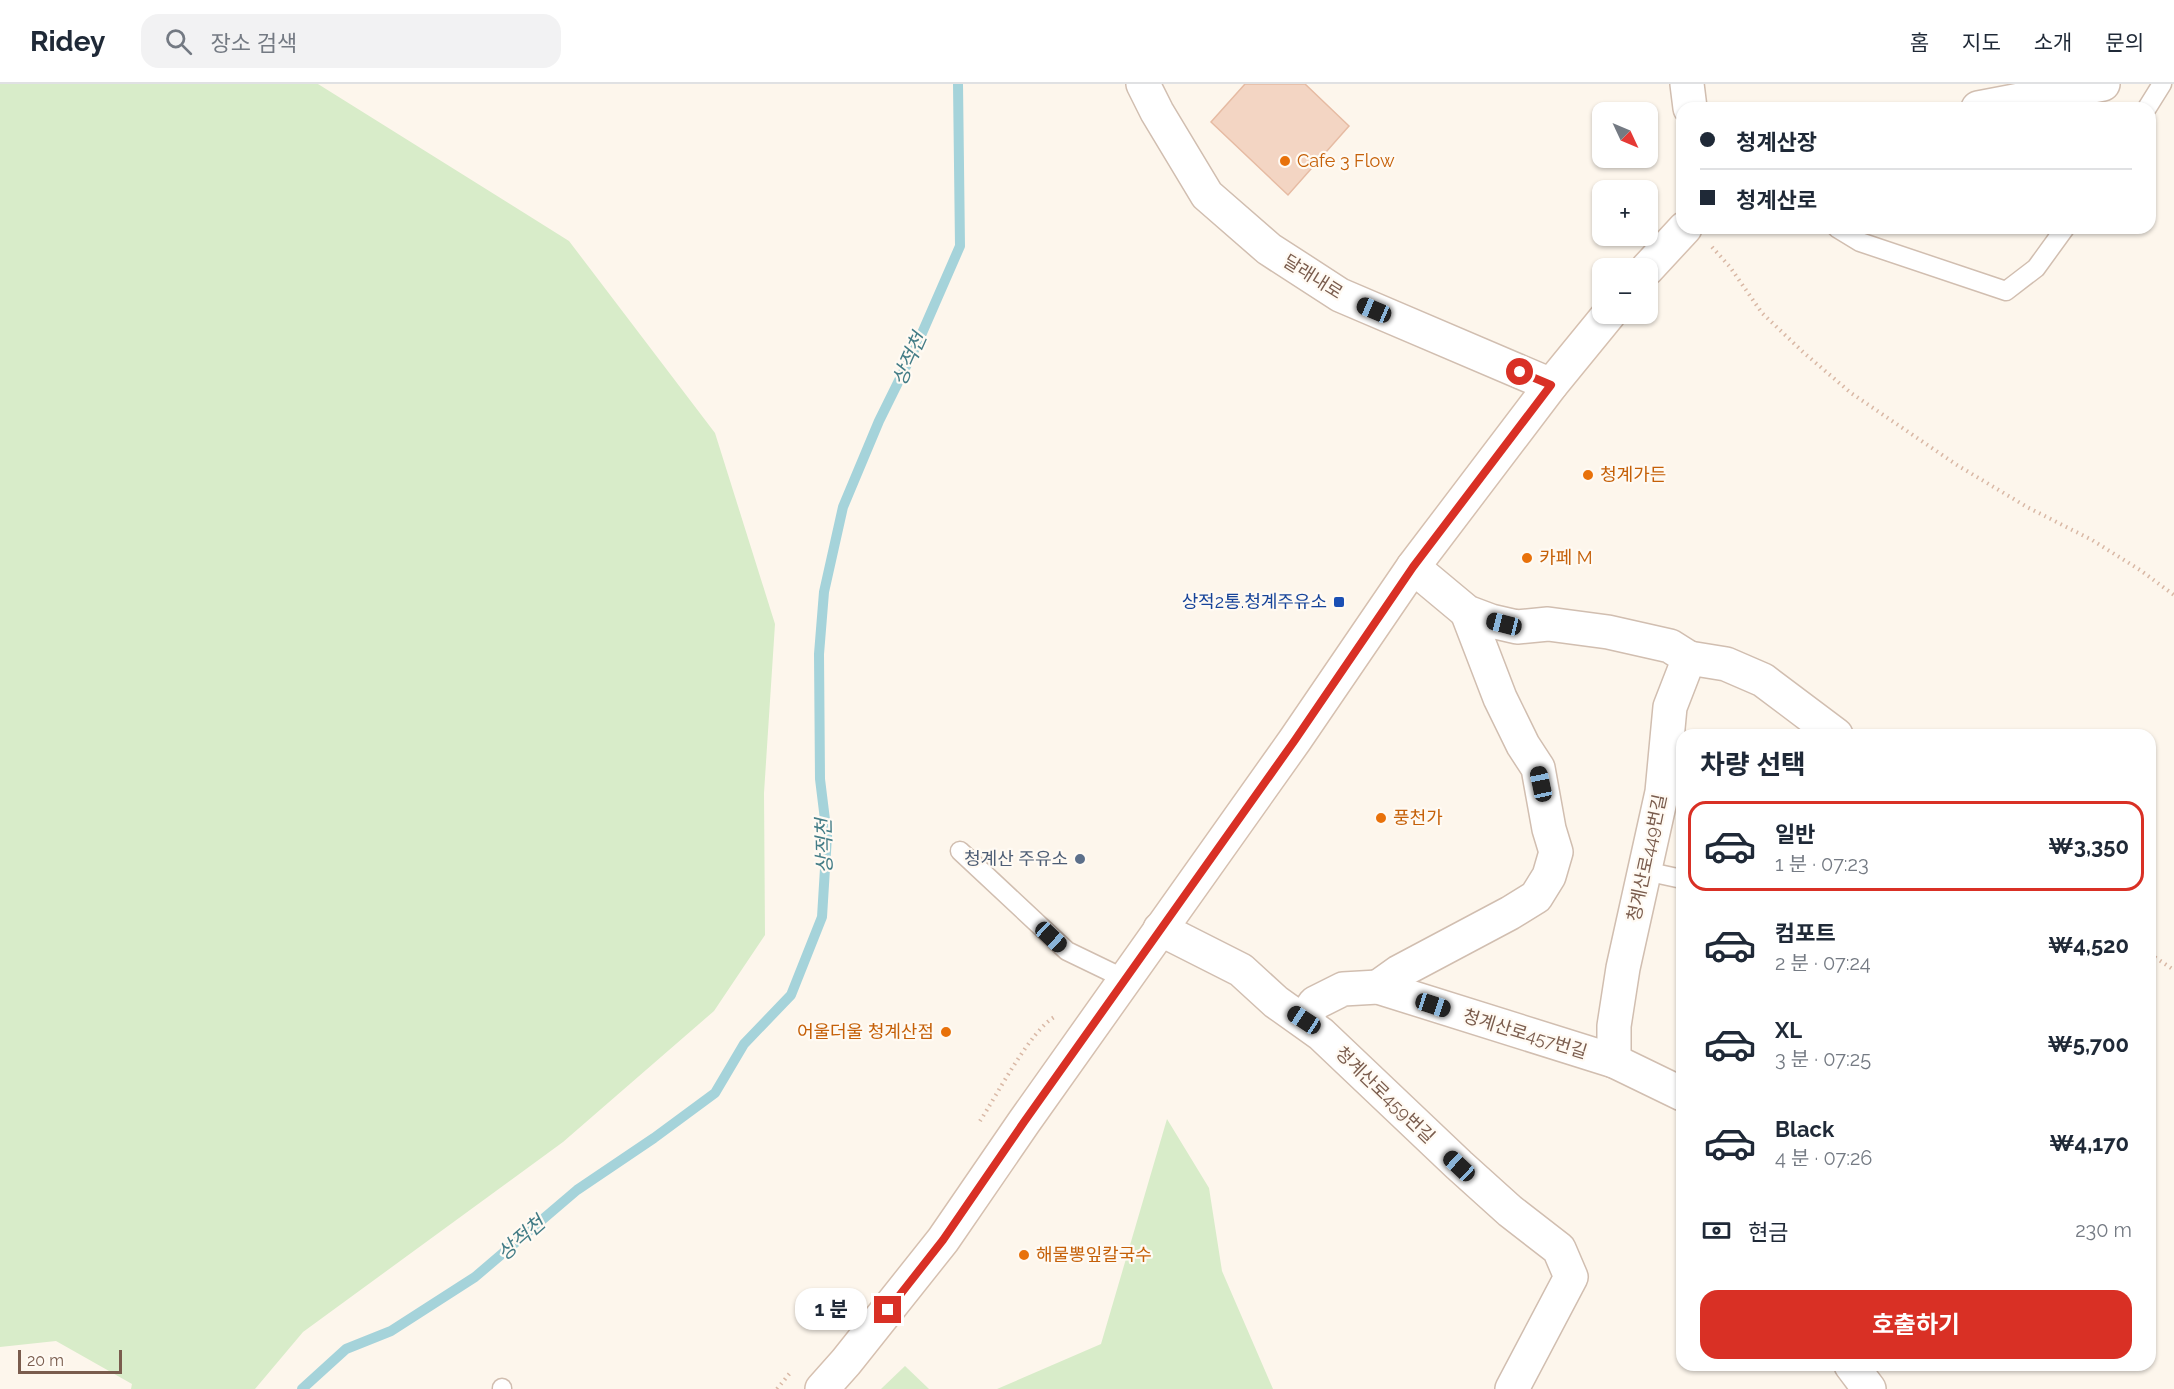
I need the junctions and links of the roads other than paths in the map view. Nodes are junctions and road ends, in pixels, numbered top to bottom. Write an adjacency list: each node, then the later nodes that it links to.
1 (1143, 84): 13 (street, 달래내로)
2 (1687, 84): 5 (street)
3 (2103, 84): 6 (street)
4 (2162, 84): 7 (lane)
5 (1689, 102)
6 (2009, 102)
7 (2151, 102)
8 (1847, 234): 9 (lane)
9 (2062, 234)
10 (1697, 236): 11 (street)
11 (1658, 262)
12 (1601, 324): 13 (street)
13 (1551, 385): 14 (street)
14 (1413, 567): 15 (street); 21 (street)
15 (1467, 612): 16 (street); 23 (street)
16 (1689, 658): 17 (street); 19 (street, 청계산로449번길)
17 (1828, 729)
18 (960, 851): 22 (lane)
19 (1645, 871): 20 (lane); 25 (street, 청계산로449번길)
20 (1676, 878)
21 (1160, 930): 22 (street); 24 (street, 청계산로459번길)
22 (1125, 979): 28 (street)
23 (1378, 987): 24 (street, 청계산로457번길); 25 (street, 청계산로457번길)
24 (1304, 1020): 29 (street, 청계산로459번길)
25 (1614, 1061): 26 (street, 청계산로457번길)
26 (1676, 1091)
27 (1856, 1371): 30 (street)
28 (822, 1389)
29 (1512, 1389)
30 (1869, 1389)

